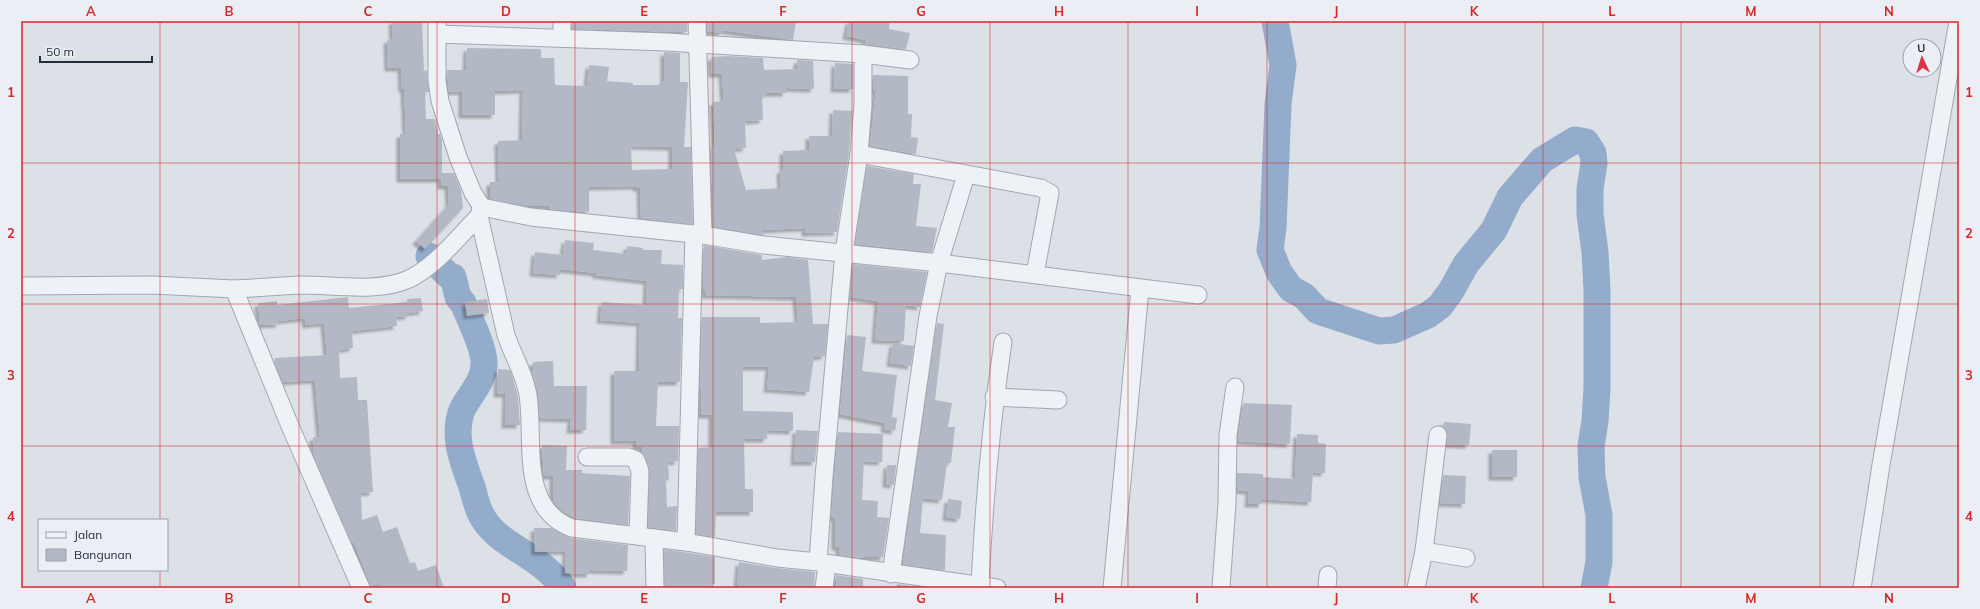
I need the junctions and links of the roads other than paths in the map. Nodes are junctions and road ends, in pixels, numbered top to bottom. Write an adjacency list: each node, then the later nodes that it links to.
1 (562, 21): 5 (street)
2 (697, 21): 6 (street)
3 (1958, 21): 42 (street)
4 (437, 28): 5 (street); 11 (street)
5 (562, 38): 6 (street)
6 (699, 44): 7 (street); 12 (street)
7 (863, 54): 8 (street); 9 (street)
8 (910, 60)
9 (859, 154): 10 (street); 13 (street)
10 (966, 175): 14 (street); 15 (street)
11 (480, 211): 12 (street); 17 (street); 26 (street)
12 (698, 235): 13 (street); 28 (street)
13 (844, 252): 14 (street); 31 (street)
14 (939, 263): 15 (street); 32 (street)
15 (1035, 274): 18 (street)
16 (21, 286): 17 (street)
17 (234, 289): 35 (street)
18 (1140, 289): 19 (street); 39 (street)
19 (1198, 296)
20 (1003, 342): 22 (street)
21 (1235, 387): 40 (street)
22 (994, 397): 23 (street); 34 (street)
23 (1058, 400)
24 (1438, 435): 29 (street)
25 (586, 457): 26 (street)
26 (638, 536): 27 (street)
27 (654, 538): 28 (street); 36 (street)
28 (686, 542): 31 (street)
29 (1424, 550): 30 (street); 41 (street)
30 (1466, 558)
31 (822, 564): 32 (street); 37 (street)
32 (891, 574): 33 (street)
33 (947, 585): 34 (street)
34 (980, 585): 38 (street)
35 (361, 588)
36 (655, 588)
37 (824, 588)
38 (997, 588)
39 (1112, 588)
40 (1221, 588)
41 (1416, 588)
42 (1862, 588)

